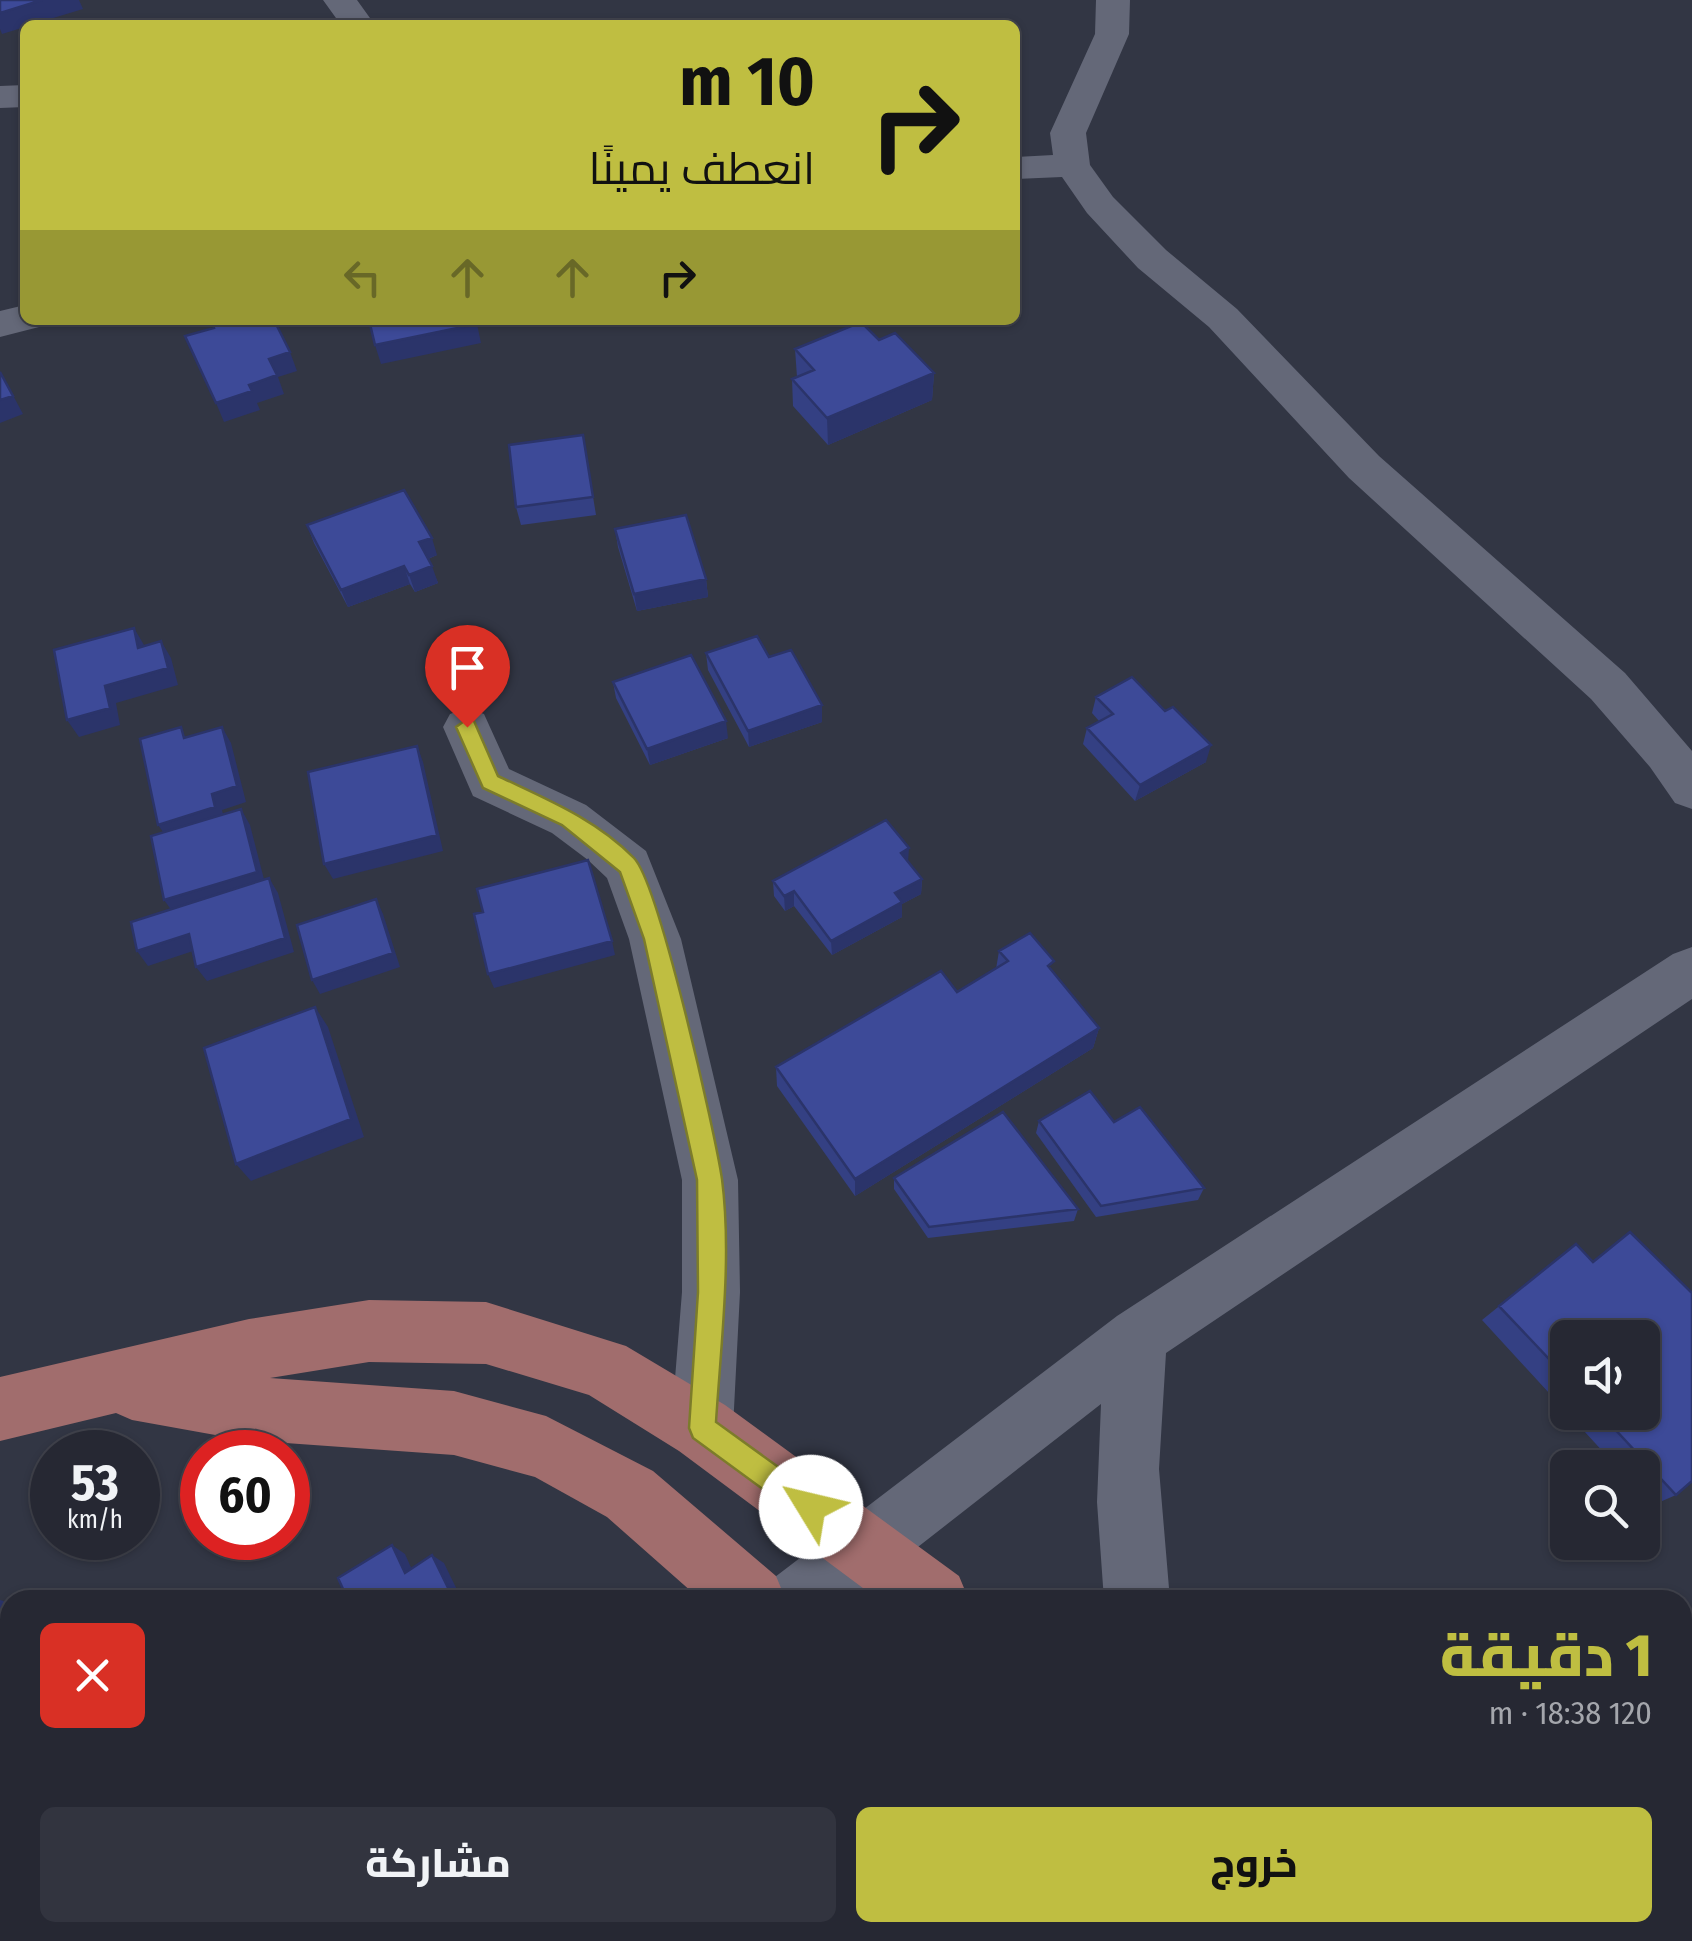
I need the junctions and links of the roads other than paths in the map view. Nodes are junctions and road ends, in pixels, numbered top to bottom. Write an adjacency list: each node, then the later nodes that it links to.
1 (1113, 0): 2 (street)
2 (1072, 165): 3 (street); 5 (street)
3 (1020, 168)
4 (467, 727): 10 (street)
5 (1692, 789)
6 (1692, 970): 7 (street)
7 (1138, 1337): 11 (street); 15 (street)
8 (114, 1384): 9 (main road); 10 (main road); 12 (main road)
9 (0, 1408)
10 (702, 1428): 11 (main road)
11 (865, 1546): 13 (street); 14 (main road)
12 (740, 1590)
13 (810, 1590)
14 (922, 1590)
15 (1135, 1590)

